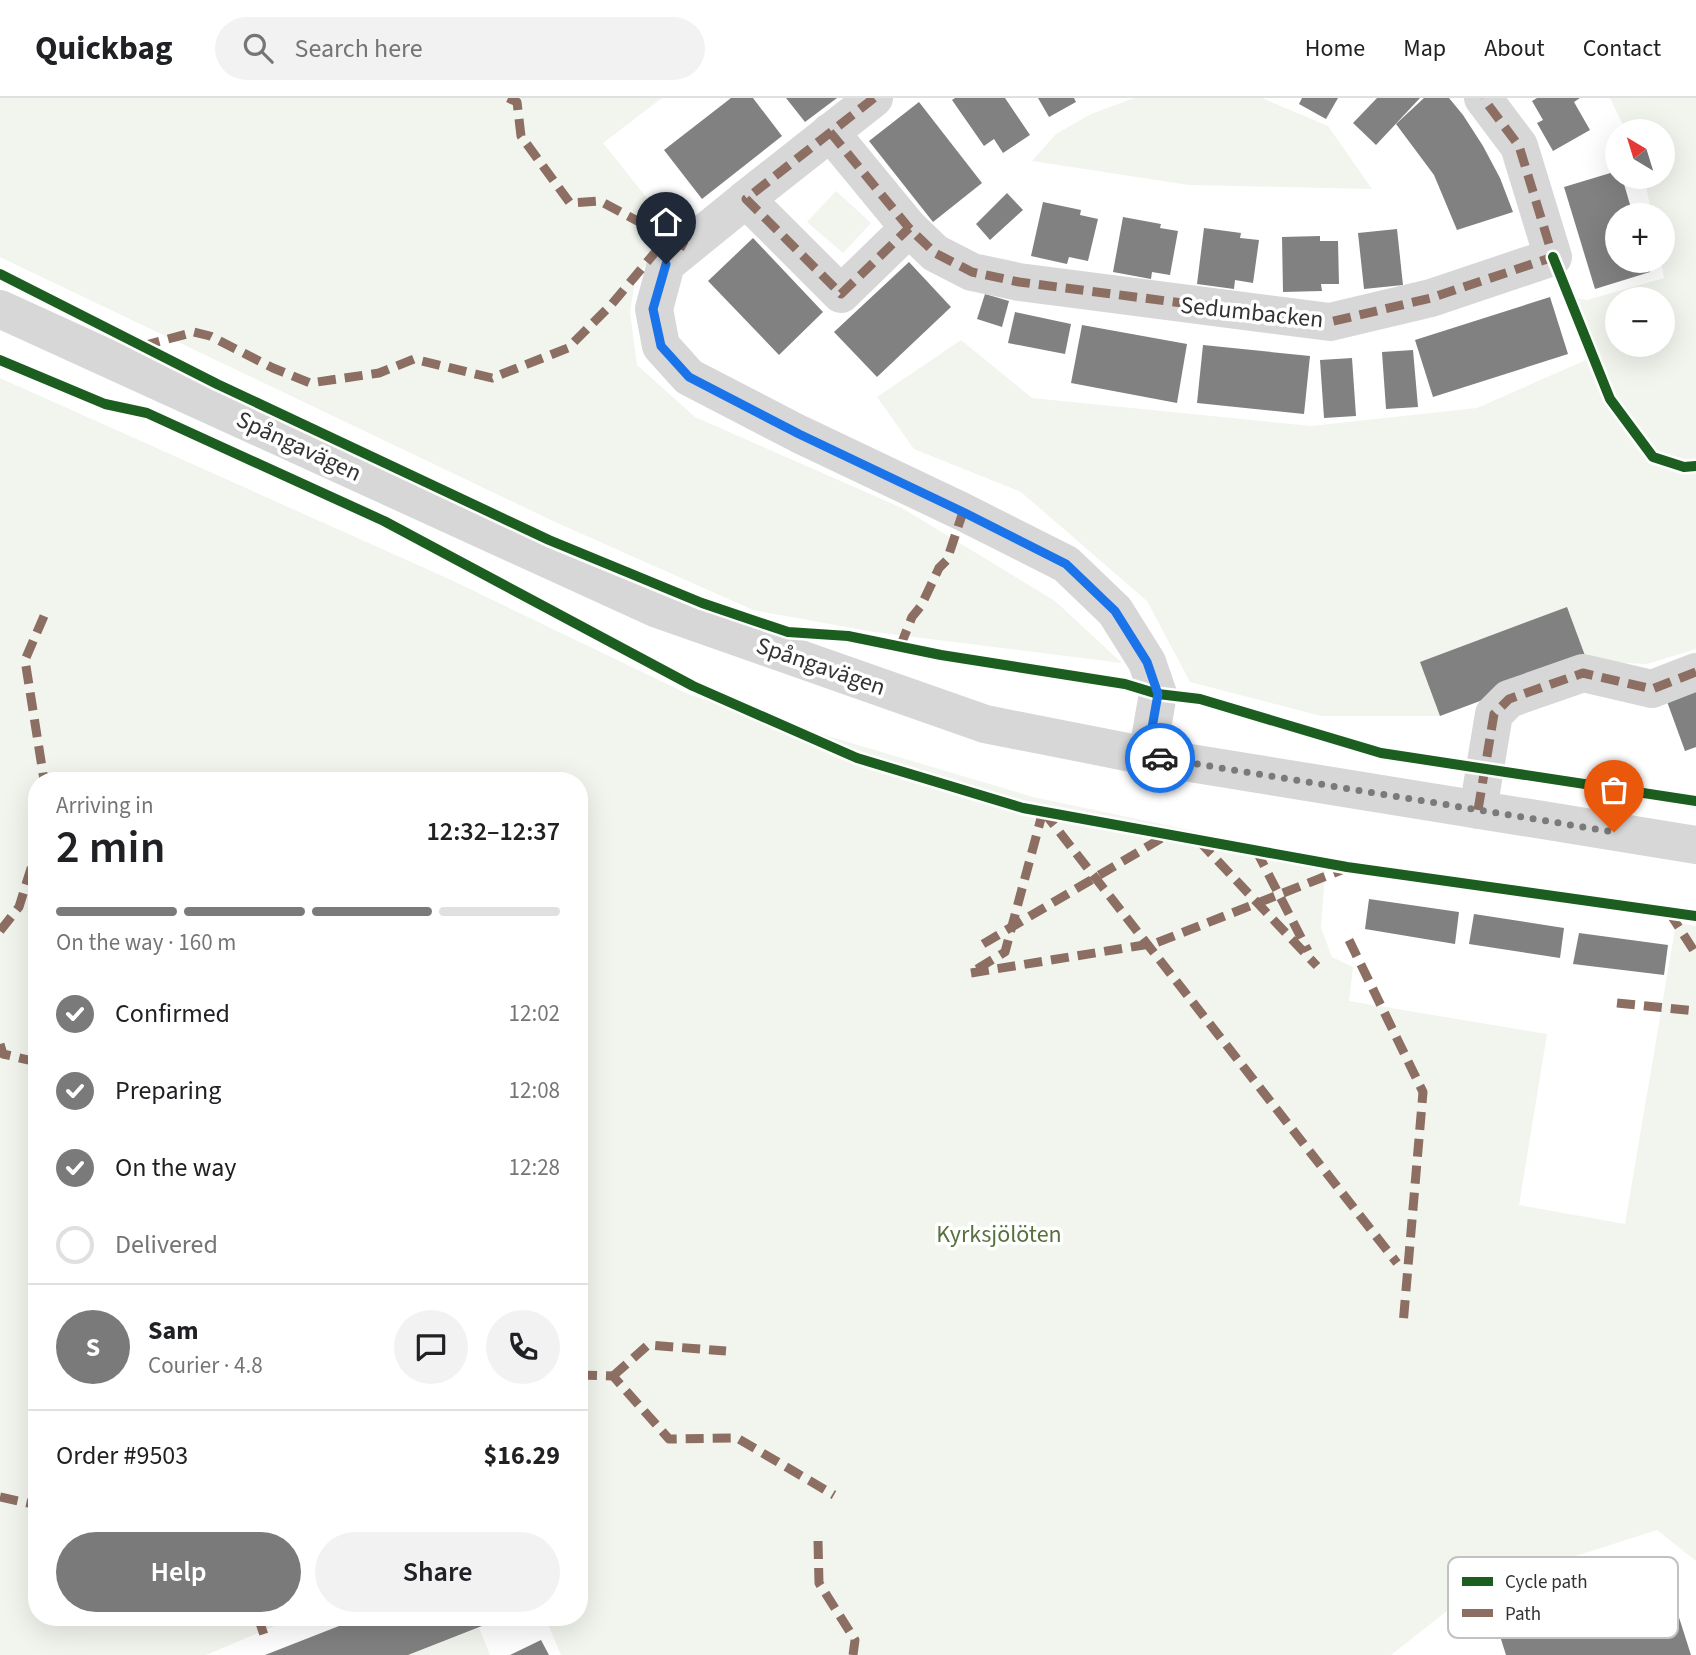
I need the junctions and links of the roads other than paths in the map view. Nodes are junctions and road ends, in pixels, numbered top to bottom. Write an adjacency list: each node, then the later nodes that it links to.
1 (874, 98): 3 (street)
2 (1483, 98): 5 (street, Sedumbacken)
3 (830, 132): 4 (street); 5 (street, Sedumbacken)
4 (746, 199): 5 (street); 8 (street)
5 (909, 228)
6 (0, 309): 8 (street, Spångavägen)
7 (1696, 672): 9 (street)
8 (1147, 756): 9 (street, Spångavägen)
9 (1478, 810): 10 (street, Spångavägen)
10 (1696, 845)

